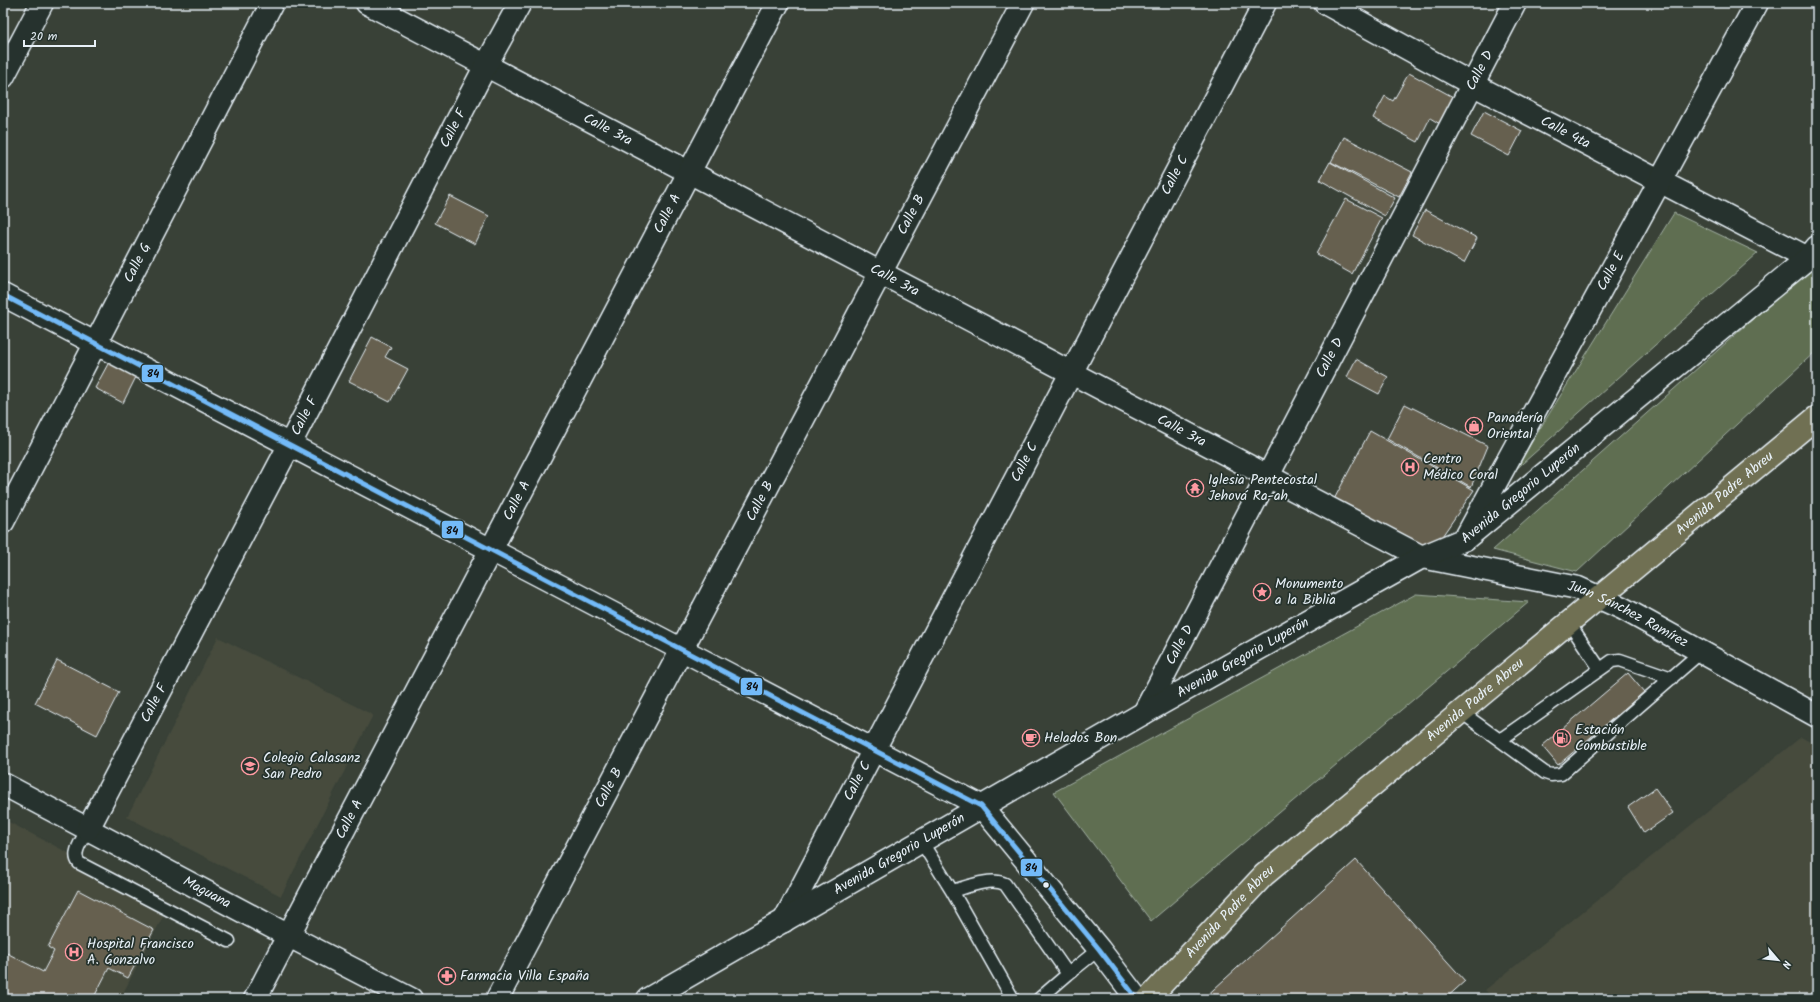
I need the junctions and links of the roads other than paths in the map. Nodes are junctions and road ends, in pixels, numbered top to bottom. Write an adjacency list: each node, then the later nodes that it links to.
1 (42, 3): 12 (street)
2 (272, 3): 19 (street, Calle G)
3 (367, 3): 11 (street, Calle 3ra)
4 (520, 3): 11 (street, Calle F)
5 (778, 3): 14 (street, Calle A)
6 (1023, 3): 17 (street, Calle B)
7 (1265, 3): 20 (street, Calle C)
8 (1325, 3): 13 (street, Calle 4ta)
9 (1514, 3): 13 (street, Calle D)
10 (1757, 3): 15 (street, Calle E)
11 (486, 65): 14 (street, Calle 3ra); 22 (street, Calle F)
12 (3, 77)
13 (1472, 84): 15 (street, Calle 4ta); 23 (street, Calle D)
14 (689, 173): 17 (street, Calle 3ra); 26 (street, Calle A)
15 (1659, 182): 16 (street, Calle 4ta); 25 (street, Calle E)
16 (1812, 253): 25 (street, Avenida Gregorio Luperón)
17 (880, 273): 20 (street, Calle 3ra); 30 (street, Calle B)
18 (3, 295): 19 (street)
19 (97, 343): 22 (street); 24 (street, Calle G)
20 (1071, 373): 23 (street, Calle 3ra); 38 (street, Calle C)
21 (1817, 417): 28 (main road, Avenida Padre Abreu)
22 (290, 444): 26 (street); 41 (street, Calle F)
23 (1267, 476): 27 (street, Calle 3ra); 35 (street, Calle D)
24 (3, 522)
25 (1465, 539): 27 (street, Avenida Gregorio Luperón)
26 (491, 551): 30 (street); 45 (street, Calle A)
27 (1422, 558): 28 (street, Juan Sánchez Ramírez); 35 (street, Avenida Gregorio Luperón)
28 (1600, 598): 29 (main road, Avenida Padre Abreu); 31 (street, Juan Sánchez Ramírez)
29 (1569, 623): 32 (lane); 34 (main road, Avenida Padre Abreu)
30 (682, 649): 38 (street); 51 (street, Calle B)
31 (1701, 652): 33 (lane); 36 (street, Juan Sánchez Ramírez)
32 (1600, 669): 33 (lane); 37 (lane)
33 (1672, 678): 37 (lane)
34 (1461, 712): 37 (lane); 56 (main road, Avenida Padre Abreu)
35 (1144, 713): 40 (street, Avenida Gregorio Luperón)
36 (1817, 716)
37 (1500, 740)
38 (874, 750): 40 (street); 44 (street, Calle C)
39 (3, 784): 41 (street, Maguana)
40 (981, 806): 42 (street, Avenida Gregorio Luperón); 47 (street)
41 (88, 829): 45 (street, Maguana); 46 (lane)
42 (921, 841): 43 (lane); 44 (street, Avenida Gregorio Luperón)
43 (952, 891): 48 (lane); 53 (lane)
44 (784, 921): 52 (street, Avenida Gregorio Luperón)
45 (289, 936): 49 (street, Calle A); 50 (street, Maguana)
46 (229, 941)
47 (1099, 949): 48 (lane); 55 (street)
48 (1068, 974): 54 (lane)
49 (256, 999)
50 (411, 999)
51 (497, 999)
52 (648, 999)
53 (1013, 999)
54 (1039, 999)
55 (1137, 999)
56 (1148, 999)

